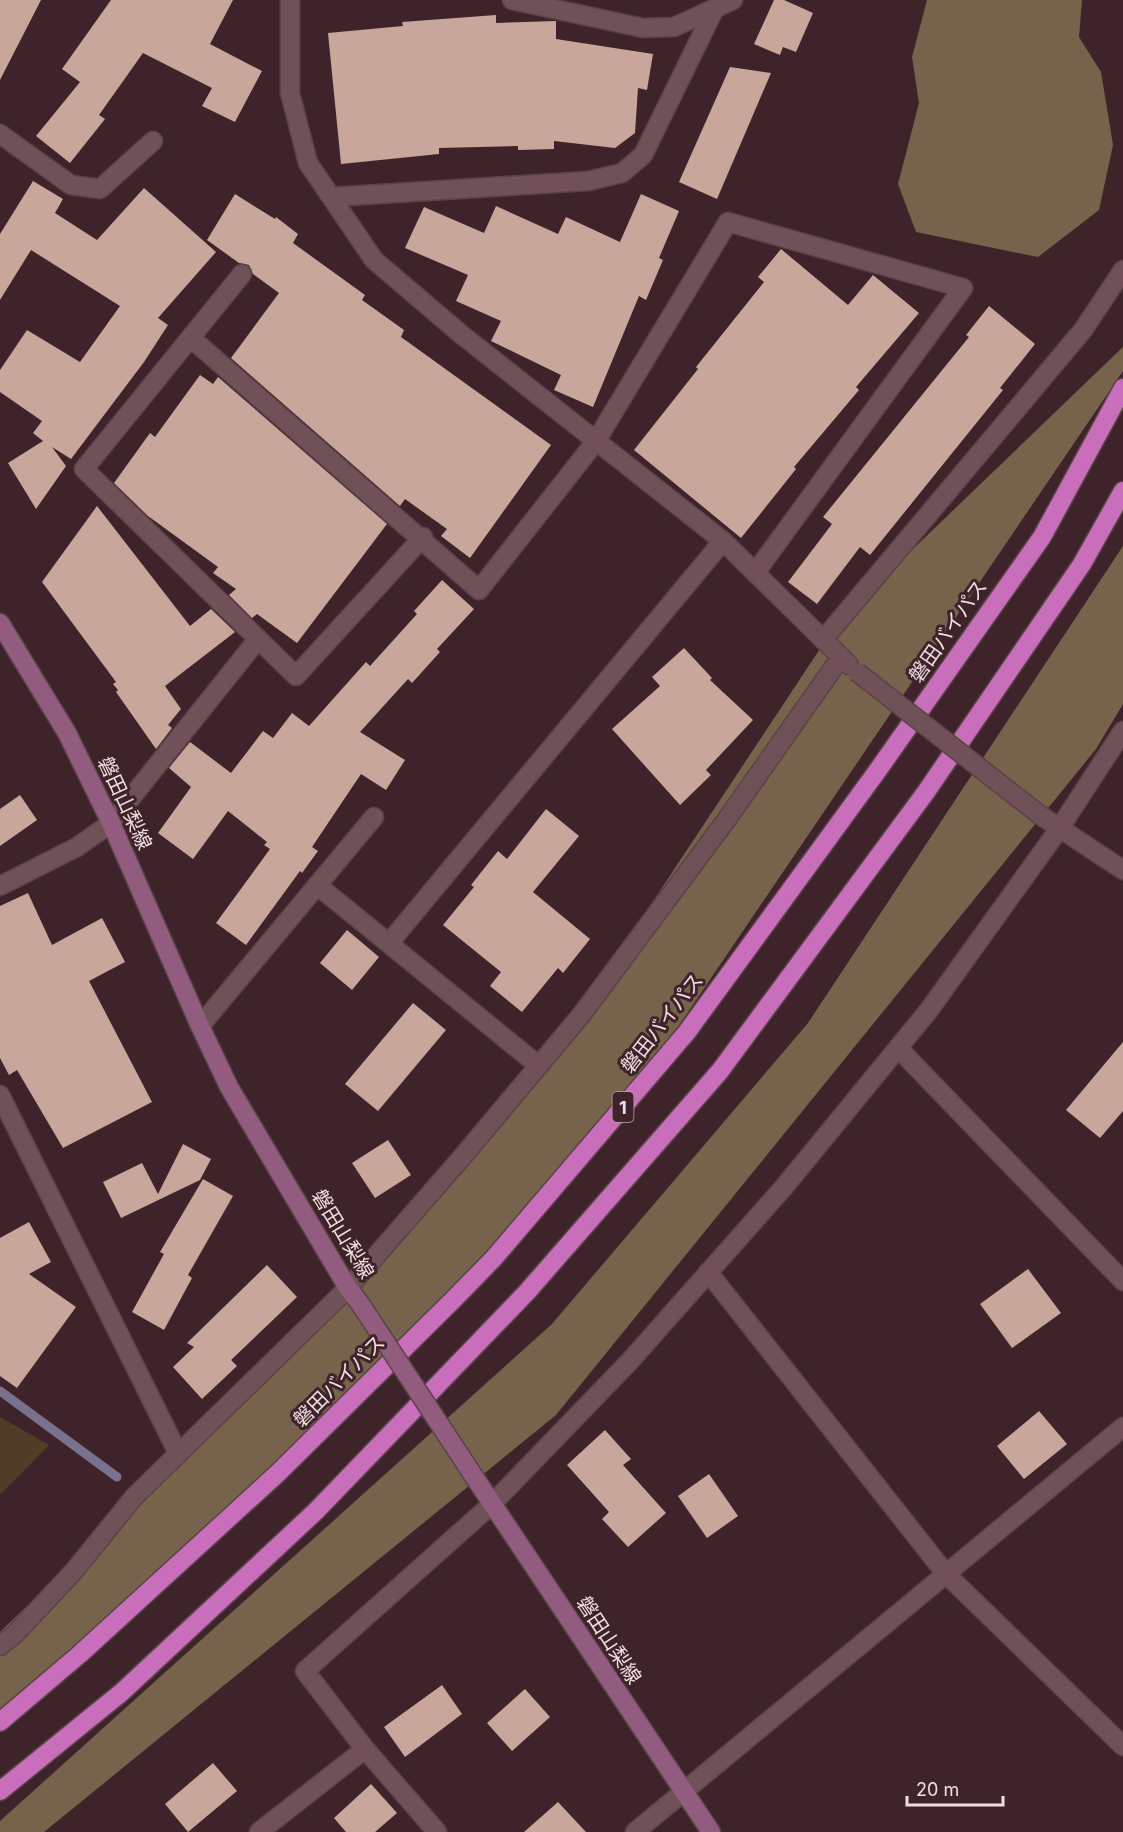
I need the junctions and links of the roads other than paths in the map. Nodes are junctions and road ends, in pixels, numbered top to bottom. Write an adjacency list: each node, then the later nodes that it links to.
1 (290, 0): 7 (street)
2 (512, 0): 4 (street)
3 (733, 0): 4 (street)
4 (715, 8): 7 (street)
5 (0, 134): 6 (street)
6 (153, 141)
7 (331, 197): 12 (street)
8 (1123, 270): 19 (street)
9 (242, 274): 10 (street)
10 (190, 338): 14 (street); 18 (street)
11 (1123, 388): 41 (highway, 磐田バイパス / 1)
12 (596, 441): 14 (street); 15 (street); 16 (street)
13 (1123, 491): 44 (highway)
14 (423, 537): 18 (street)
15 (723, 541): 16 (street); 28 (street)
16 (755, 573): 19 (street)
17 (0, 623): 23 (main road, 磐田山梨線)
18 (258, 639): 23 (street)
19 (824, 640): 20 (street)
20 (842, 657): 24 (street, bridge); 31 (street)
21 (1123, 731): 24 (street)
22 (374, 817): 26 (street)
23 (111, 823): 27 (street); 29 (main road, 磐田山梨線)
24 (1059, 829): 25 (street); 30 (street)
25 (1123, 870)
26 (317, 885): 28 (street); 29 (street)
27 (0, 886)
28 (388, 943): 31 (street)
29 (200, 1026): 35 (main road, 磐田山梨線)
30 (898, 1048): 33 (street); 34 (street)
31 (539, 1066): 35 (street)
32 (0, 1095): 37 (street)
33 (708, 1272): 38 (street); 39 (street)
34 (1123, 1281)
35 (348, 1288): 37 (street); 38 (main road, 磐田山梨線, bridge)
36 (1123, 1427): 39 (street)
37 (178, 1453): 40 (street)
38 (492, 1504): 43 (street); 45 (main road, 磐田山梨線)
39 (946, 1574): 42 (street); 45 (street)
40 (0, 1646)
41 (0, 1722)
42 (1123, 1746)
43 (365, 1749): 46 (street); 47 (street)
44 (0, 1791)
45 (683, 1793): 48 (street); 49 (main road, 磐田山梨線)
46 (259, 1832)
47 (437, 1832)
48 (635, 1832)
49 (711, 1832)

